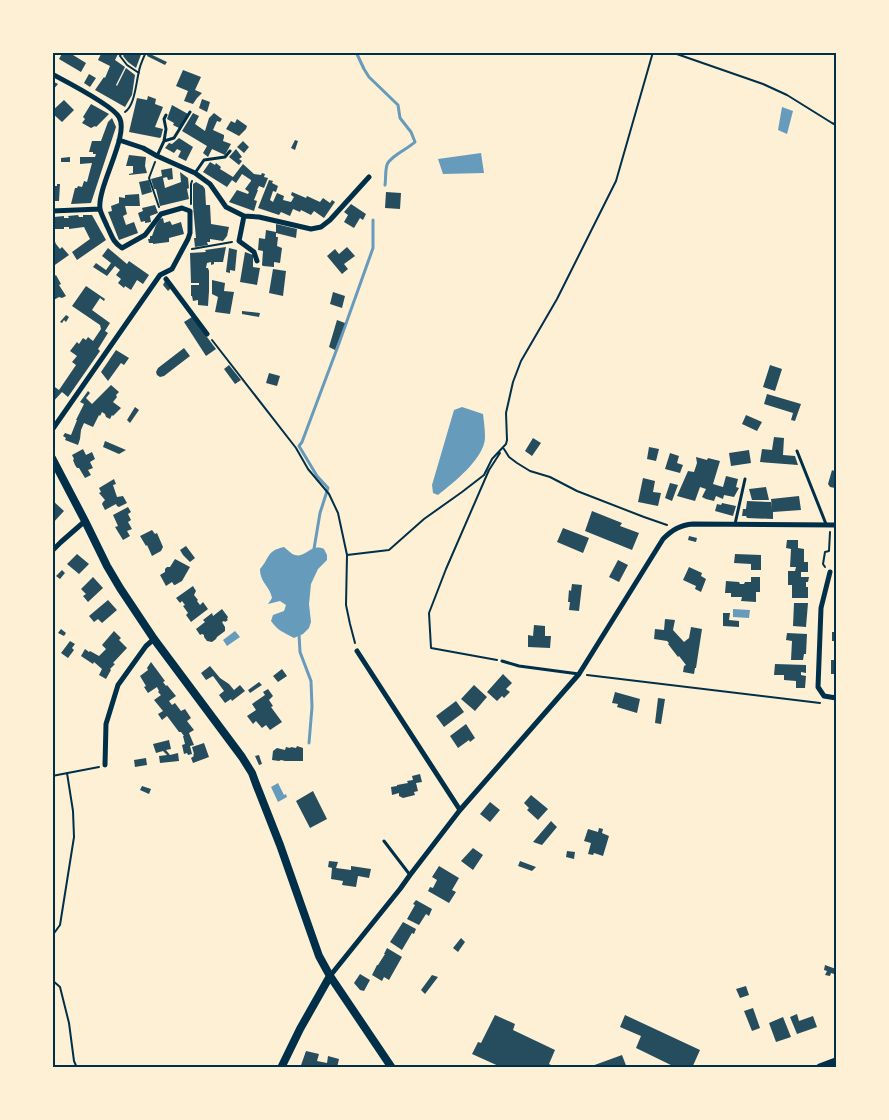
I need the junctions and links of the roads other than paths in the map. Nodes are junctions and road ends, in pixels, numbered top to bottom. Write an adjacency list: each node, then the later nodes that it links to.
1 (52, 74): 4 (street)
2 (190, 112): 5 (lane)
3 (166, 116): 5 (lane)
4 (119, 140): 7 (street); 10 (street)
5 (164, 141): 7 (lane)
6 (230, 150): 8 (lane)
7 (157, 156): 8 (street)
8 (195, 173): 12 (street)
9 (369, 177): 12 (street)
10 (100, 209): 11 (street); 16 (street)
11 (52, 211)
12 (244, 216): 13 (street)
13 (257, 261)
14 (166, 279): 15 (street)
15 (207, 334)
16 (52, 430)
17 (797, 452): 22 (lane)
18 (52, 458): 20 (street)
19 (744, 478): 21 (lane)
20 (85, 521): 24 (street); 26 (street)
21 (736, 524): 22 (street); 29 (street)
22 (826, 525): 23 (street)
23 (836, 525)
24 (52, 551)
25 (830, 572): 30 (street)
26 (154, 639): 31 (street); 35 (street)
27 (357, 650): 32 (street)
28 (502, 661): 29 (lane)
29 (579, 674): 32 (street)
30 (836, 698)
31 (105, 766)
32 (460, 810): 34 (street)
33 (384, 841): 34 (lane)
34 (410, 875): 35 (street)
35 (330, 976): 37 (street); 38 (street)
36 (836, 1062): 39 (main road)
37 (281, 1068)
38 (392, 1068)
39 (820, 1068)

